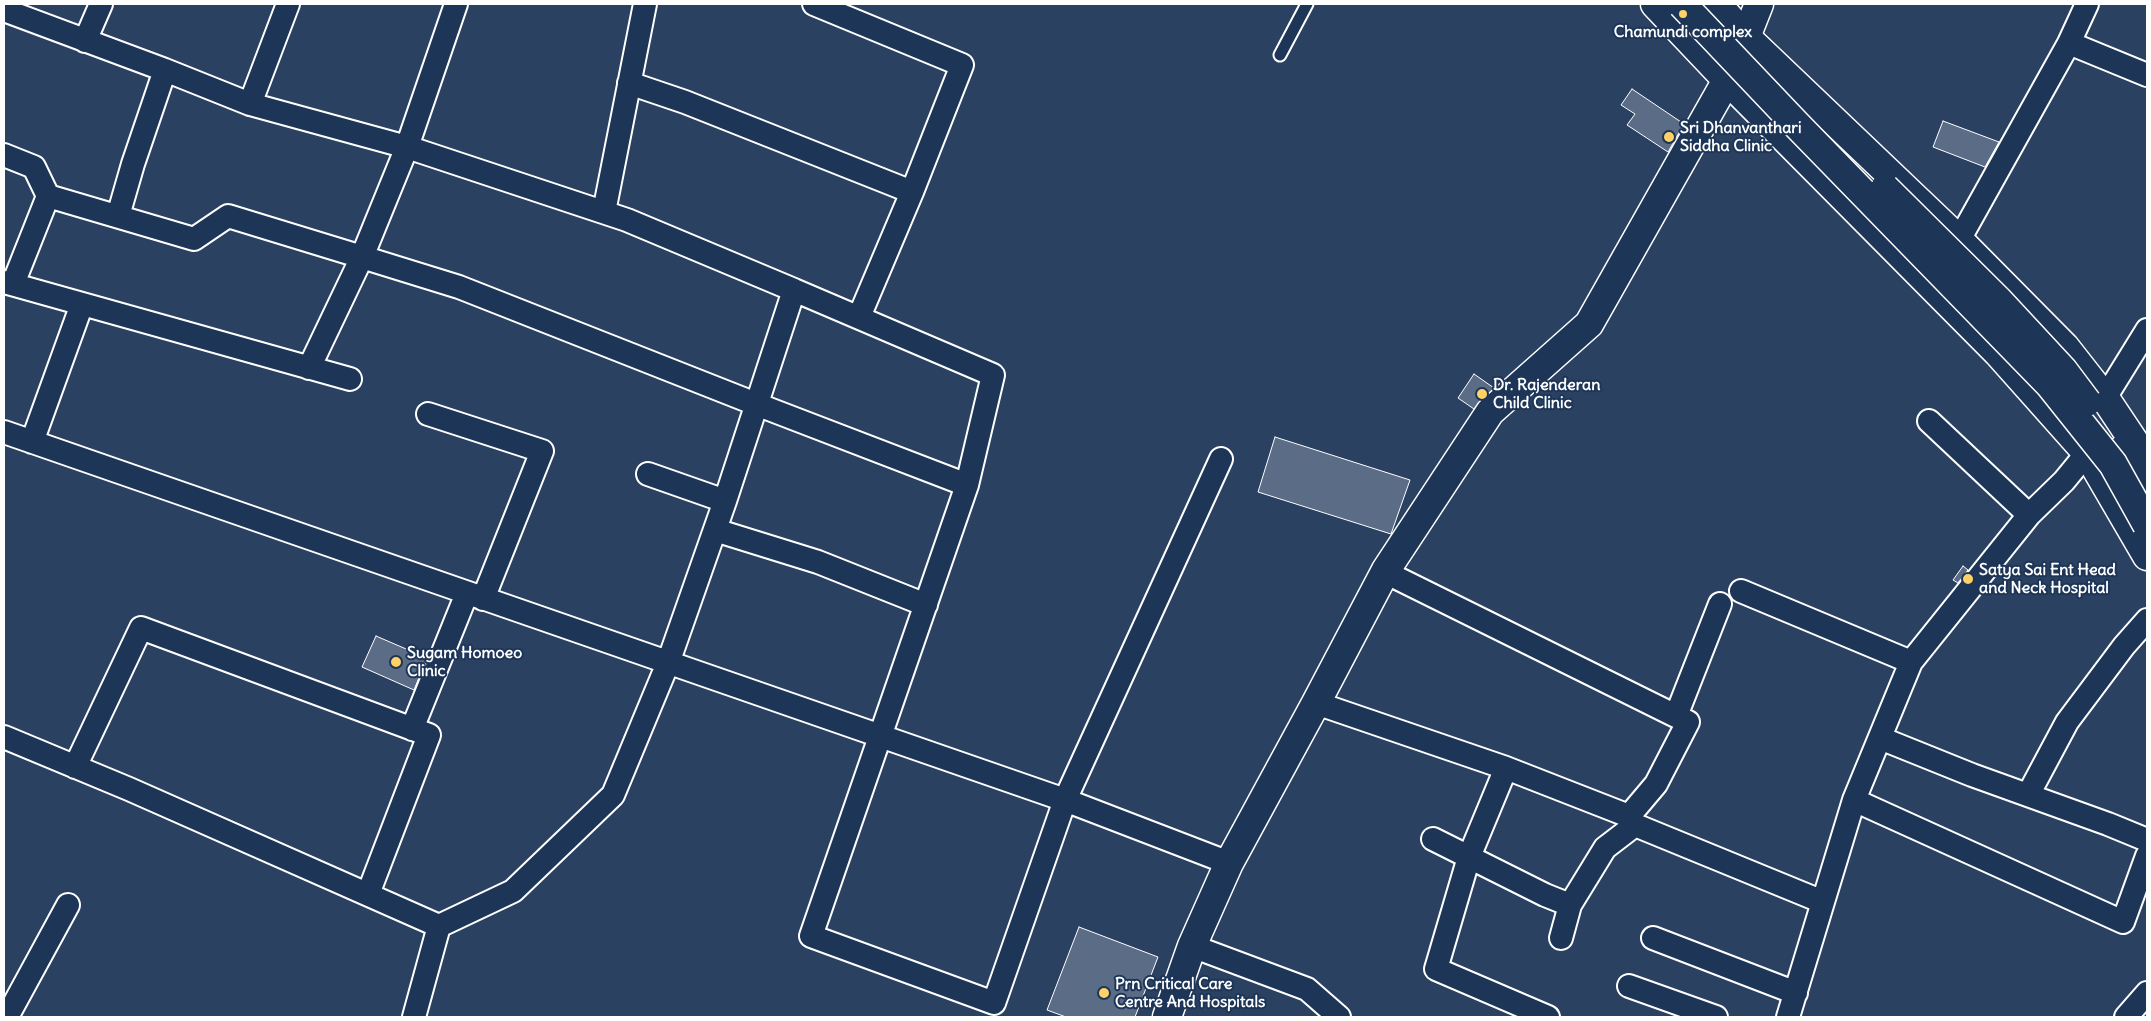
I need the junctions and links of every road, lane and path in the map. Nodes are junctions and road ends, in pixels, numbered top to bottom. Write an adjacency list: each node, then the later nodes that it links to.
1 (101, 4): 15 (street)
2 (288, 4): 22 (street)
3 (456, 4): 23 (street)
4 (645, 4): 21 (street)
5 (814, 4): 25 (street)
6 (1307, 4): 17 (lane)
7 (1655, 4): 20 (main road)
8 (1682, 4): 52 (main road, bridge)
9 (1703, 4): 49 (main road, bridge)
10 (1717, 4): 14 (main road)
11 (1759, 4): 14 (main road)
12 (2087, 4): 16 (street)
13 (4, 10): 15 (street)
14 (1746, 37): 20 (main road); 29 (main road)
15 (85, 41): 18 (street)
16 (2069, 43): 19 (street); 29 (street)
17 (1280, 56)
18 (165, 70): 22 (street); 28 (street)
19 (2147, 75)
20 (1726, 80): 44 (main road); 55 (main road)
21 (629, 83): 25 (street); 27 (street)
22 (250, 104): 23 (street)
23 (407, 147): 27 (street); 30 (street)
24 (4, 155): 26 (street)
25 (912, 192): 34 (street)
26 (48, 196): 28 (street); 31 (street)
27 (604, 212): 32 (street)
28 (118, 216): 30 (street)
29 (1959, 240): 38 (main road)
30 (362, 257): 36 (street); 39 (street)
31 (8, 283): 33 (street)
32 (794, 290): 34 (street); 39 (street)
33 (82, 304): 36 (street); 43 (street)
34 (859, 317): 48 (street)
35 (2147, 330): 38 (street)
36 (309, 368): 37 (street)
37 (350, 379)
38 (2105, 398): 46 (main road)
39 (756, 404): 48 (street); 50 (street)
40 (428, 414): 57 (street)
41 (1929, 421): 51 (street)
42 (4, 432): 43 (street)
43 (32, 442): 57 (street)
44 (2087, 453): 51 (street); 54 (main road)
45 (1222, 459): 72 (street)
46 (2147, 461)
47 (648, 474): 50 (street)
48 (967, 485): 59 (street)
49 (2147, 487)
50 (725, 500): 53 (street)
51 (2029, 515): 61 (street)
52 (2147, 525)
53 (715, 530): 59 (street); 62 (street)
54 (2147, 556)
55 (1386, 570): 63 (main road); 64 (street)
56 (1741, 591): 61 (street)
57 (475, 596): 62 (street); 65 (street)
58 (1720, 604): 64 (street)
59 (926, 606): 67 (street)
60 (2147, 620): 71 (street)
61 (1911, 662): 68 (street)
62 (668, 663): 67 (street); 84 (street)
63 (1316, 703): 70 (street); 79 (main road)
64 (1676, 716): 74 (street)
65 (412, 729): 69 (street); 80 (street)
66 (4, 737): 69 (street)
67 (882, 737): 72 (street); 72 (street)
68 (1880, 738): 71 (street); 73 (street)
69 (75, 767): 80 (street)
70 (1506, 768): 74 (street); 78 (street)
71 (2028, 795): 76 (street)
72 (1065, 800): 79 (street)
73 (1854, 800): 77 (street); 81 (street)
74 (1632, 820): 81 (street); 83 (street)
75 (1433, 839): 78 (street)
76 (2147, 840)
77 (2147, 856)
78 (1469, 857): 83 (street); 95 (street)
79 (1229, 863): 87 (main road)
80 (368, 894): 84 (street)
81 (1823, 902): 89 (street)
82 (68, 905): 91 (street)
83 (1570, 905): 85 (street)
84 (439, 926): 92 (street)
85 (1561, 938)
86 (1653, 938): 89 (street)
87 (1192, 946): 93 (main road); 94 (street)
88 (1629, 986): 96 (street)
89 (1796, 993): 97 (street)
90 (2147, 993): 98 (street)
91 (7, 1017)
92 (414, 1017)
93 (1167, 1017)
94 (1339, 1017)
95 (1548, 1017)
96 (1716, 1017)
97 (1788, 1017)
98 (2126, 1017)

